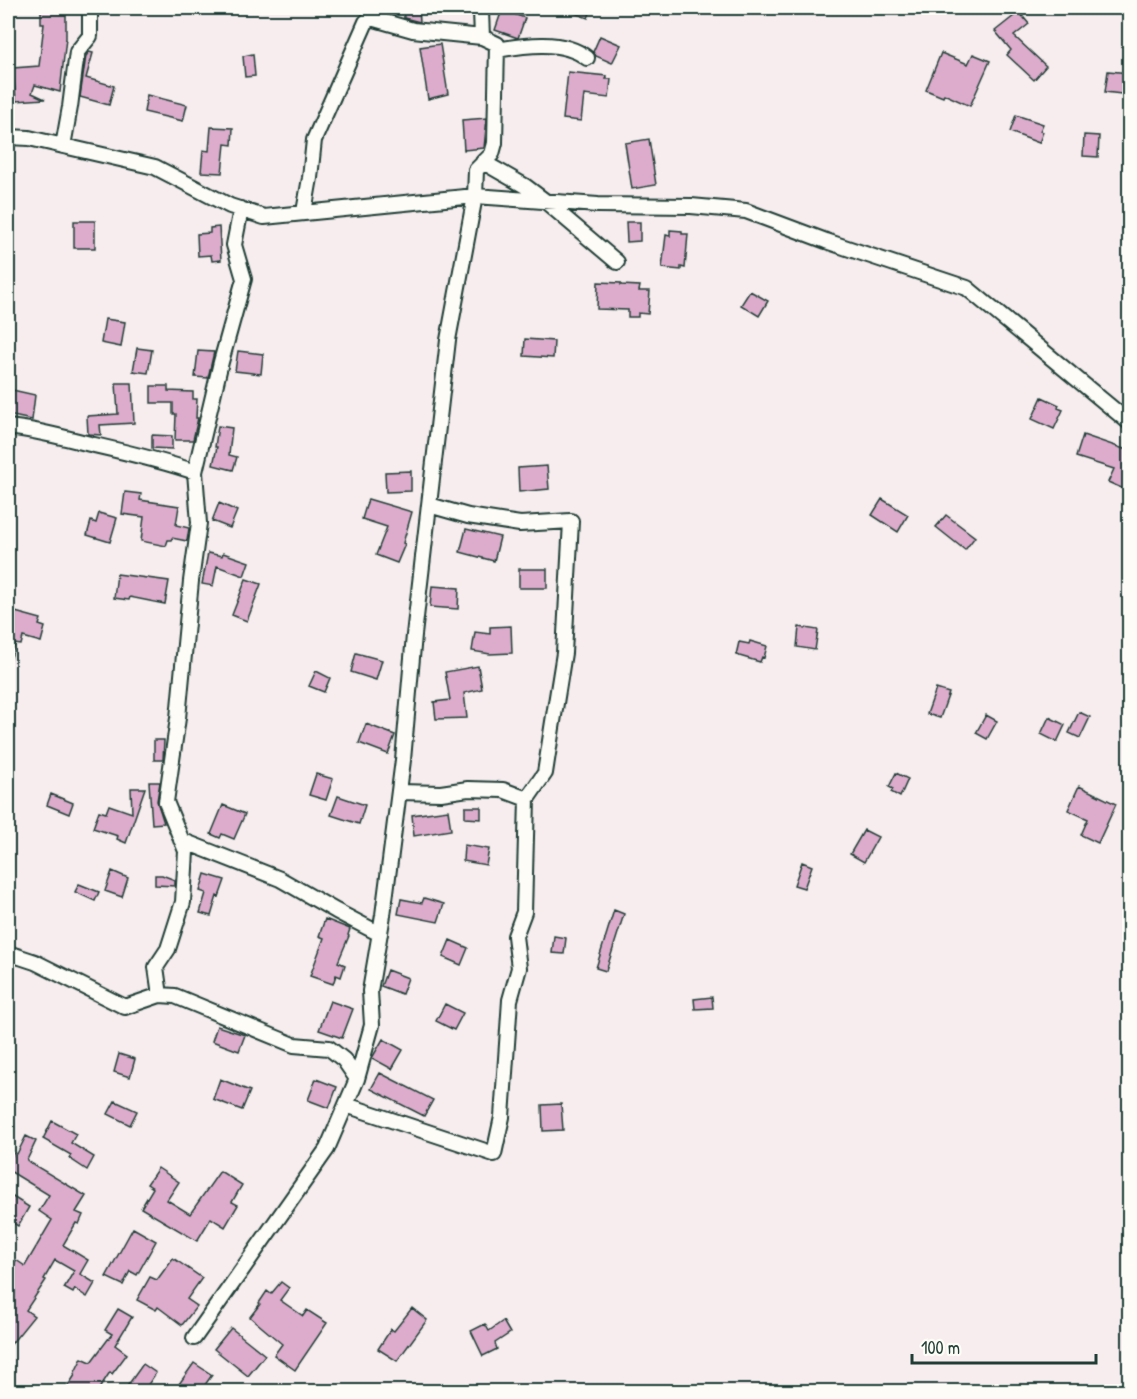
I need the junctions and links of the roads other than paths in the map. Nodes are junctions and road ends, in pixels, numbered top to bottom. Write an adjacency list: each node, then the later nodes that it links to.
1 (90, 8): 8 (street)
2 (481, 11): 4 (street)
3 (375, 13): 4 (street); 13 (street)
4 (482, 37): 5 (street)
5 (497, 50): 6 (street); 9 (street)
6 (587, 58)
7 (8, 137): 8 (street)
8 (63, 146): 12 (street)
9 (483, 162): 10 (street); 11 (street)
10 (475, 196): 11 (street); 13 (street); 18 (street)
11 (545, 201): 14 (street); 15 (street)
12 (241, 209): 13 (street); 17 (street)
13 (304, 212)
14 (617, 262)
15 (1130, 423)
16 (8, 427): 17 (street)
17 (195, 472): 21 (street)
18 (429, 505): 19 (street); 20 (street)
19 (399, 792): 20 (street); 22 (street)
20 (528, 799): 26 (street)
21 (181, 840): 22 (street); 24 (street)
22 (380, 934): 25 (street)
23 (8, 953): 24 (street)
24 (160, 995): 25 (street)
25 (357, 1079): 26 (street)
26 (346, 1105): 27 (street)
27 (194, 1338)

